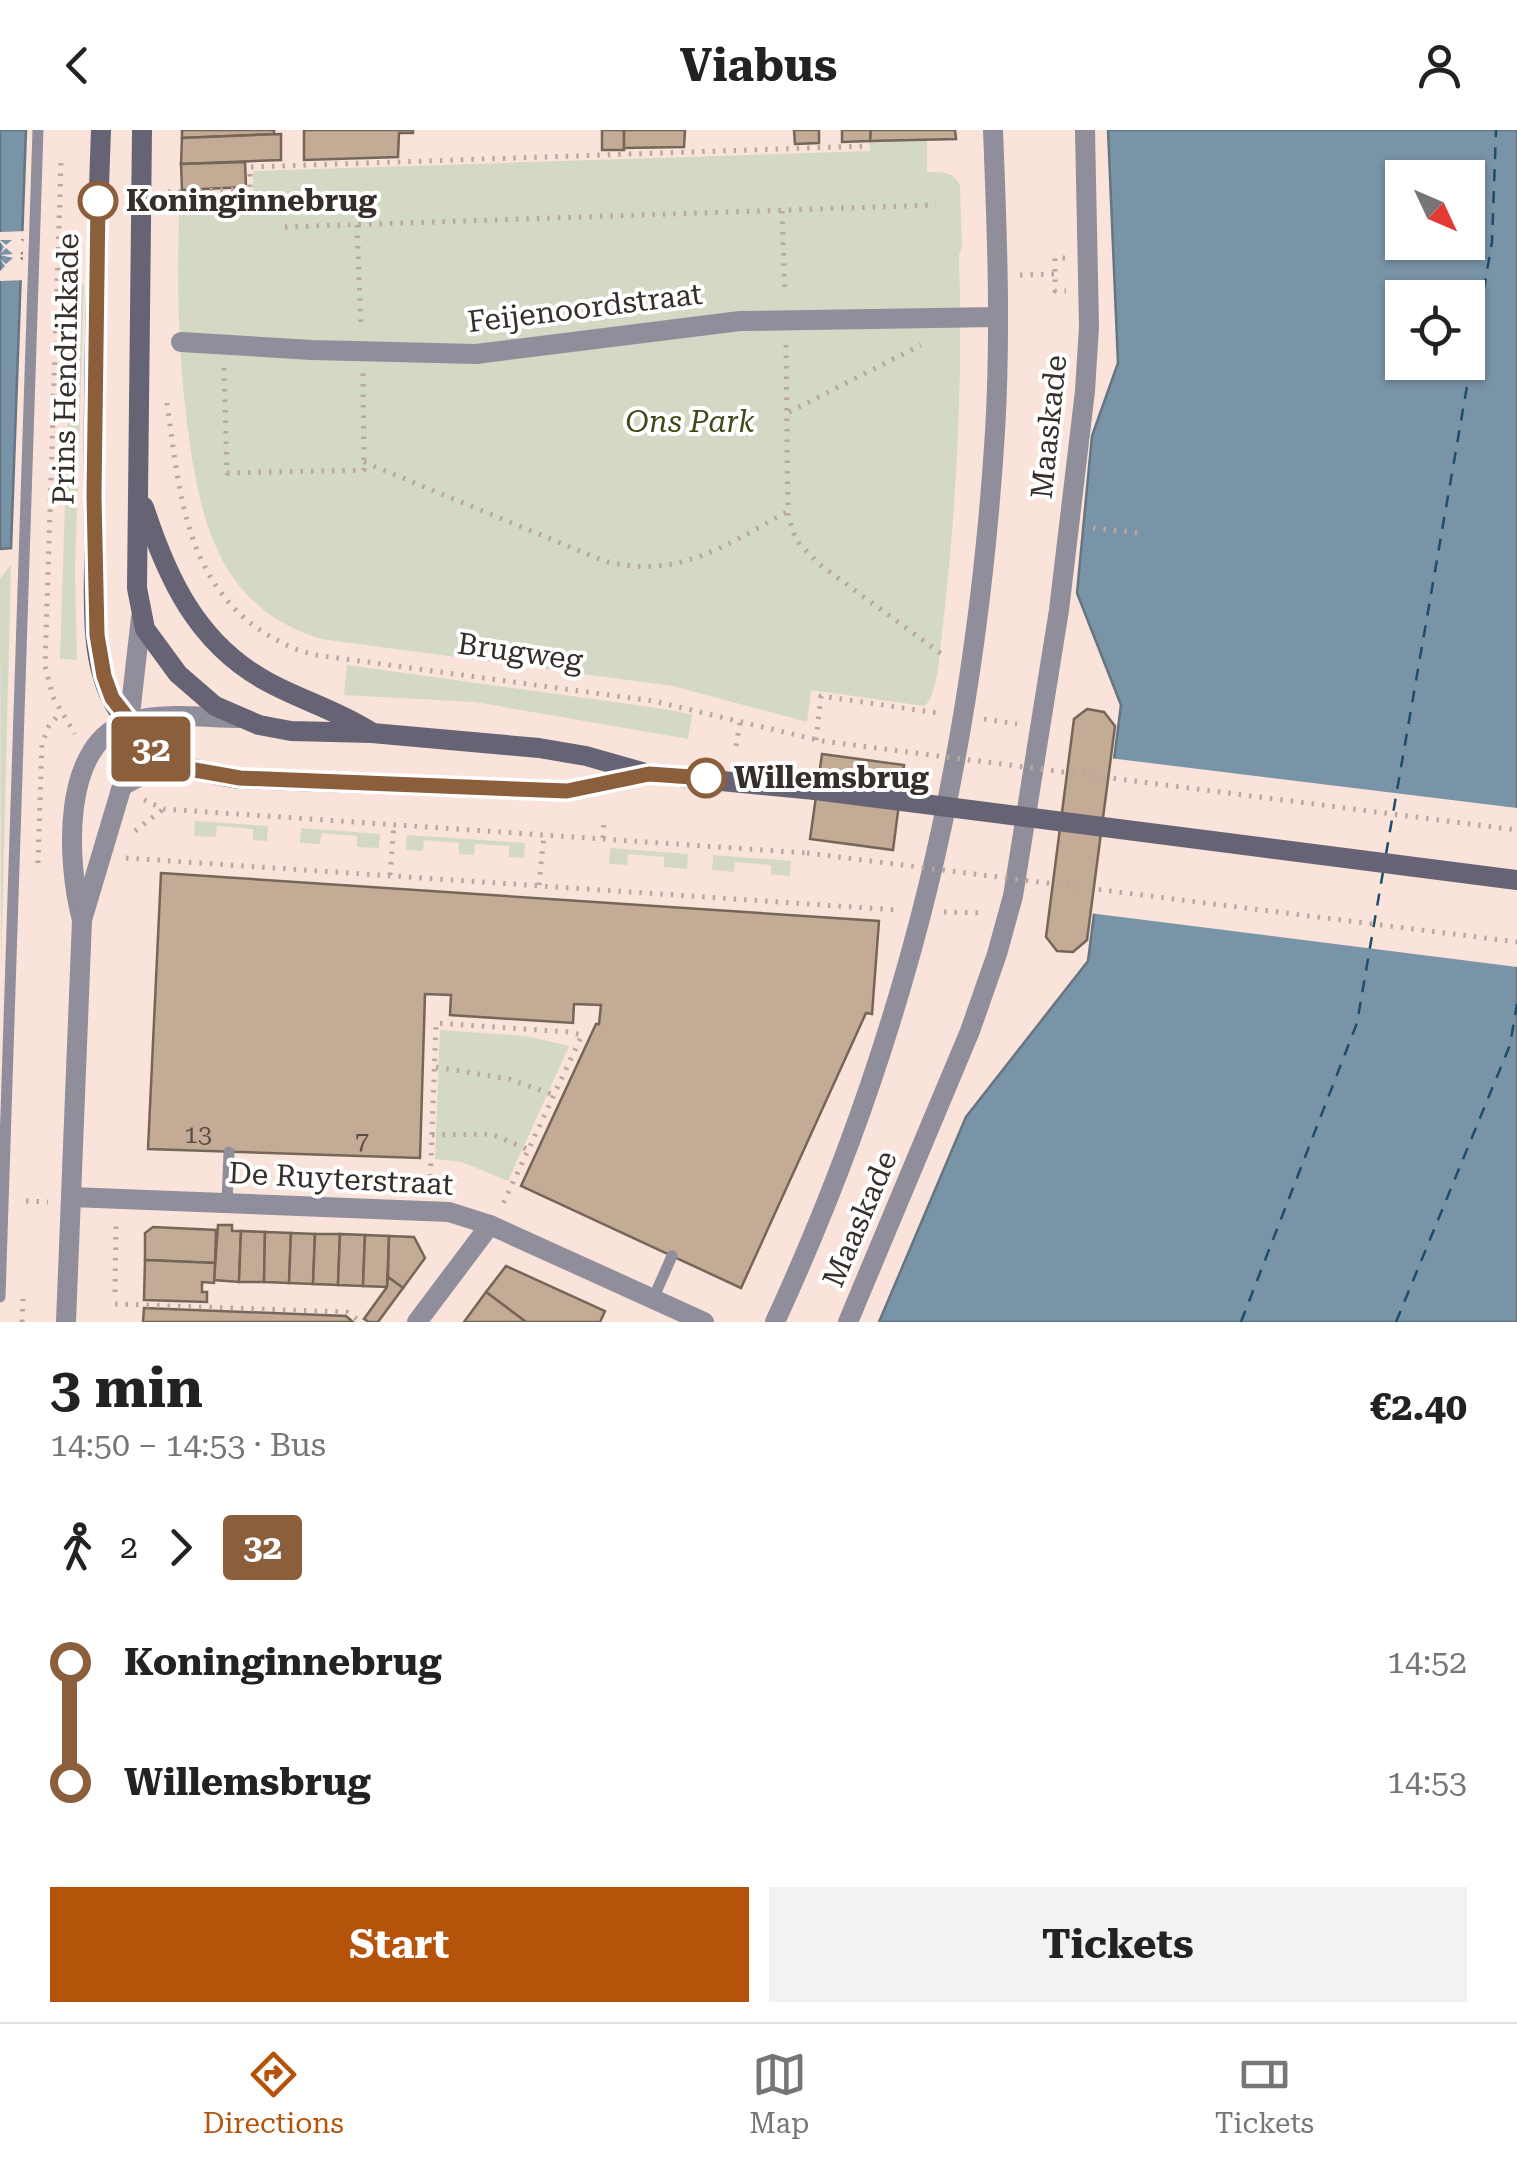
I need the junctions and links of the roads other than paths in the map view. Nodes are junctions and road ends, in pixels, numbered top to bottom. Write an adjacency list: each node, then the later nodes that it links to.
1 (38, 130): 23 (lane, Prins Hendrikkade)
2 (101, 130): 11 (main road, Prins Hendrikkade)
3 (142, 130): 8 (main road)
4 (994, 130): 6 (street, Maaskade)
5 (1085, 130): 29 (street, Maaskade)
6 (997, 317): 7 (street, Feijenoordstraat); 28 (street, Maaskade)
7 (181, 342)
8 (140, 495): 9 (main road); 12 (main road)
9 (141, 617): 10 (main road); 11 (street)
10 (240, 718): 11 (street); 12 (main road)
11 (127, 722): 13 (main road); 15 (street); 17 (street)
12 (372, 733): 14 (main road)
13 (169, 761): 14 (main road); 15 (street)
14 (649, 774): 16 (main road, bridge)
15 (122, 786): 17 (street)
16 (1517, 880)
17 (82, 920): 19 (street)
18 (229, 1152): 20 (lane)
19 (72, 1197): 20 (street, De Ruyterstraat); 25 (street)
20 (227, 1202): 21 (street, De Ruyterstraat)
21 (490, 1224): 24 (street, De Ruyterstraat); 26 (street)
22 (672, 1256): 24 (lane)
23 (0, 1297)
24 (653, 1299): 27 (street, De Ruyterstraat)
25 (66, 1322)
26 (417, 1322)
27 (704, 1322)
28 (775, 1322)
29 (848, 1322)

